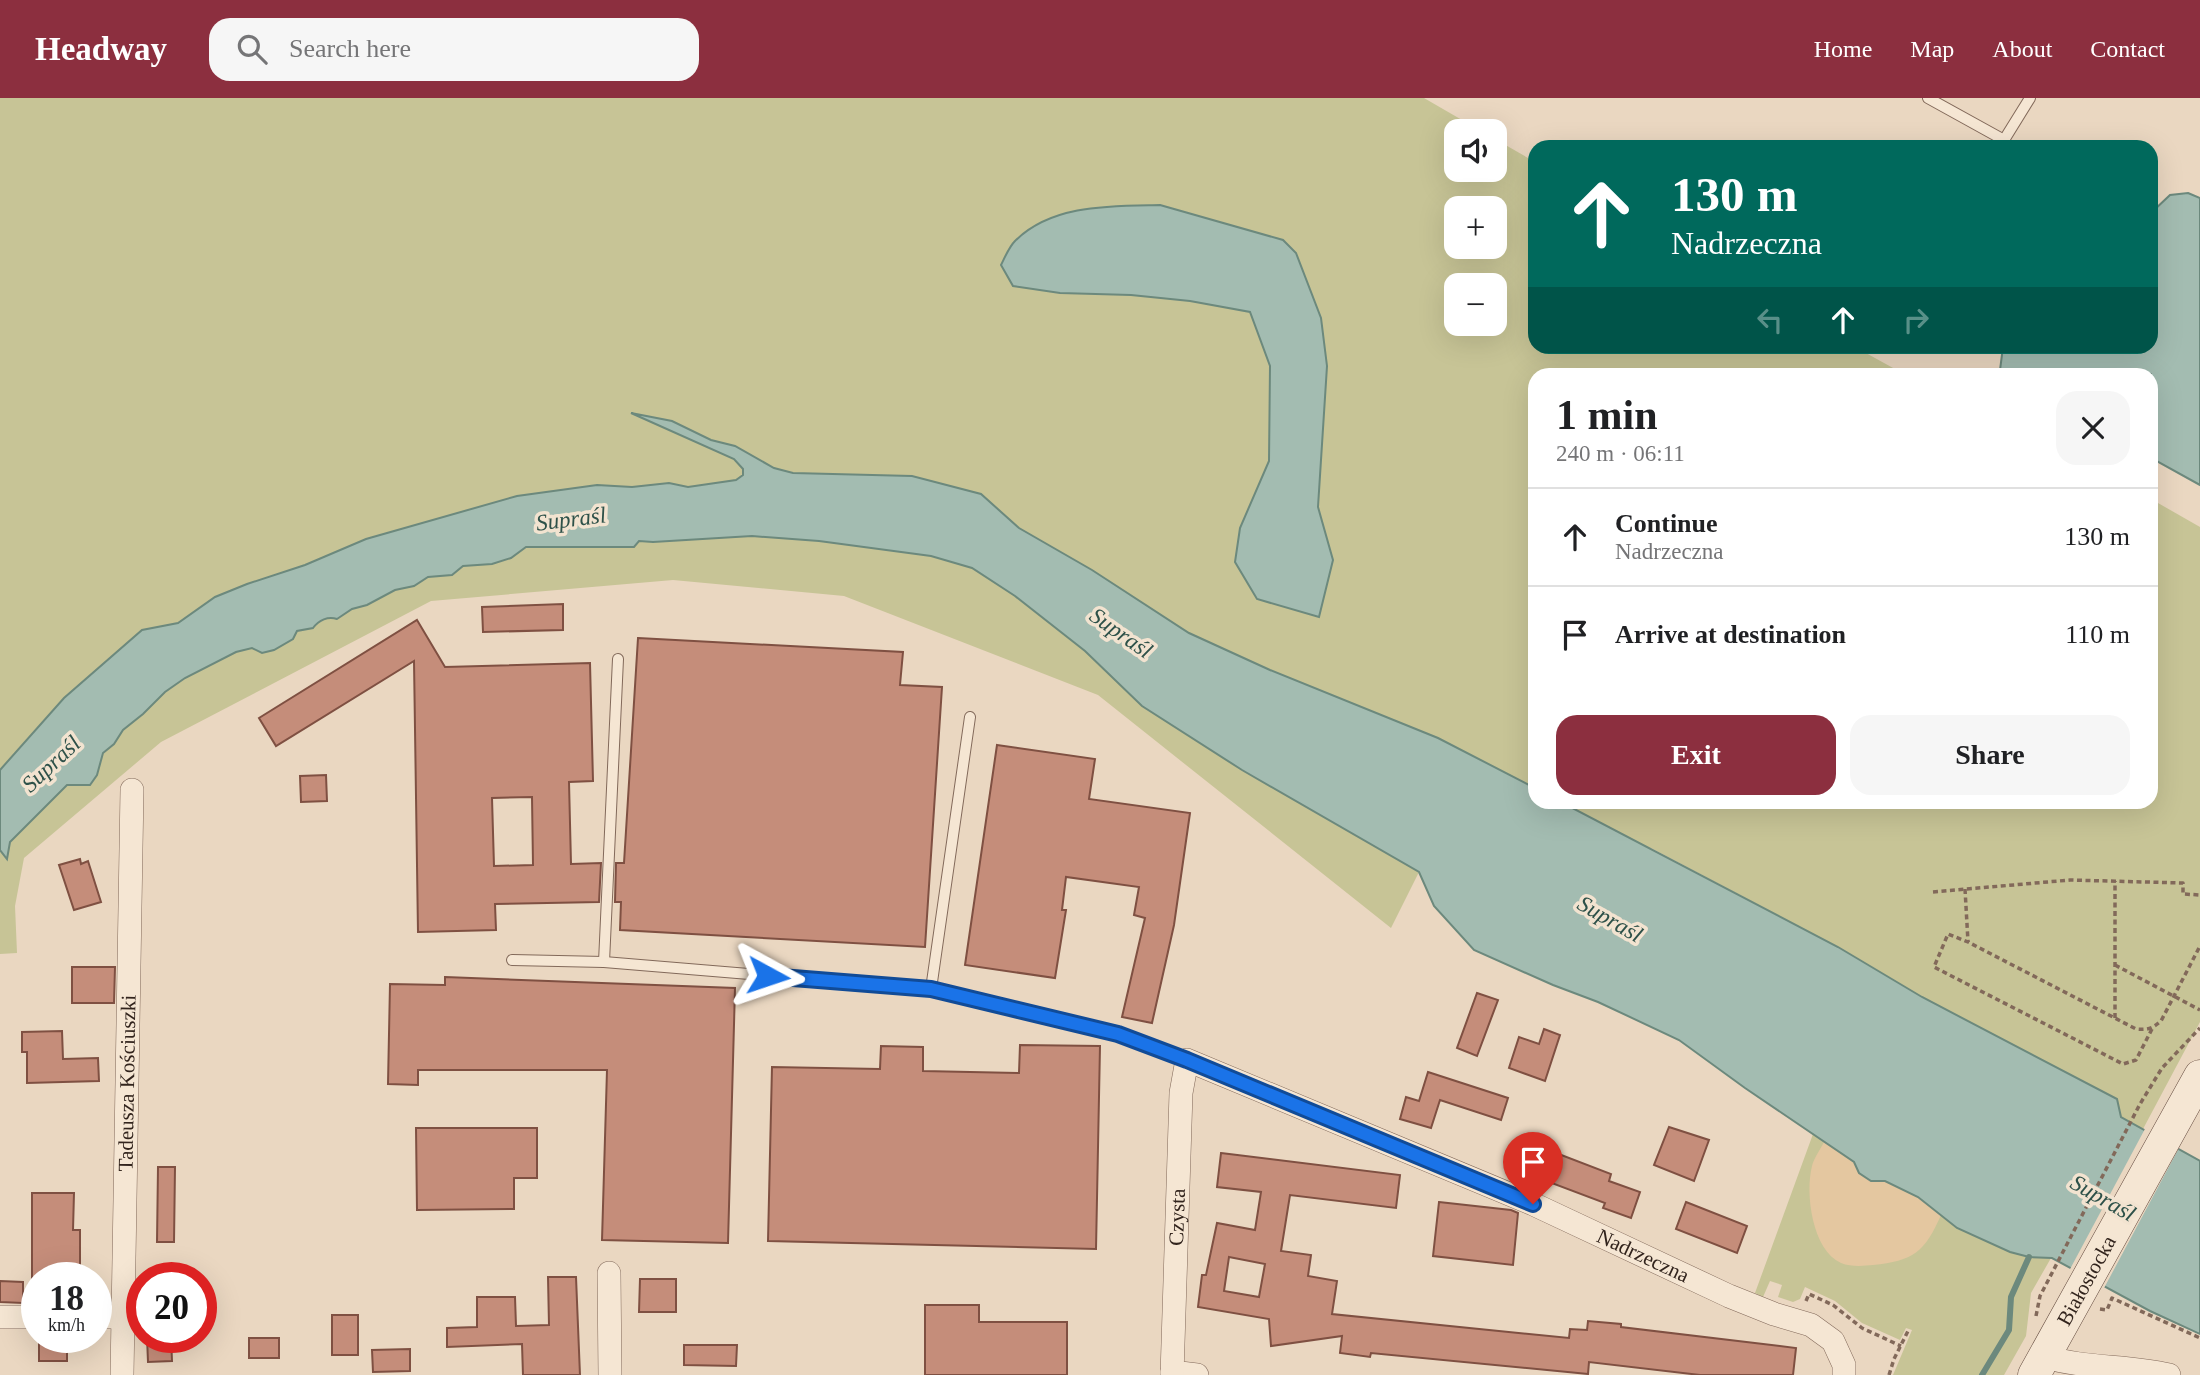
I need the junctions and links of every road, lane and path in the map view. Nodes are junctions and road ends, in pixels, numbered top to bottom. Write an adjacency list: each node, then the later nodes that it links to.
1 (1928, 98): 2 (lane)
2 (2030, 98)
3 (618, 659): 13 (lane)
4 (970, 717): 15 (lane)
5 (132, 790): 29 (street, Tadeusza Kościuszki)
6 (2115, 881): 7 (path); 9 (path); 14 (path)
7 (1965, 890): 8 (path); 10 (path)
8 (1933, 892)
9 (2200, 895)
10 (1968, 942): 18 (path); 20 (path)
11 (2200, 946): 16 (path)
12 (512, 960): 13 (lane)
13 (604, 962): 15 (lane)
14 (2115, 965): 16 (path); 18 (path)
15 (931, 989): 21 (lane)
16 (2174, 995): 17 (path); 20 (path)
17 (2200, 1010)
18 (2115, 1018): 20 (path)
19 (2200, 1028): 24 (path)
20 (2151, 1029)
21 (1187, 1060): 30 (street, Nadrzeczna); 35 (street, Czysta)
22 (2200, 1076): 25 (main road, Białostocka)
23 (609, 1273): 37 (street)
24 (2053, 1273)
25 (2093, 1299): 32 (path); 34 (main road, Białostocka)
26 (0, 1317): 27 (street)
27 (21, 1317)
28 (112, 1317): 29 (street)
29 (124, 1317): 36 (street, Tadeusza Kościuszki)
30 (1798, 1321): 33 (path); 39 (street, Nadrzeczna)
31 (1908, 1331): 33 (path)
32 (2200, 1338)
33 (1900, 1346): 40 (path)
34 (2040, 1366): 41 (street)
35 (1172, 1373): 38 (street)
36 (122, 1375)
37 (610, 1375)
38 (1197, 1375)
39 (1844, 1375)
40 (1889, 1375)
41 (2169, 1375)

